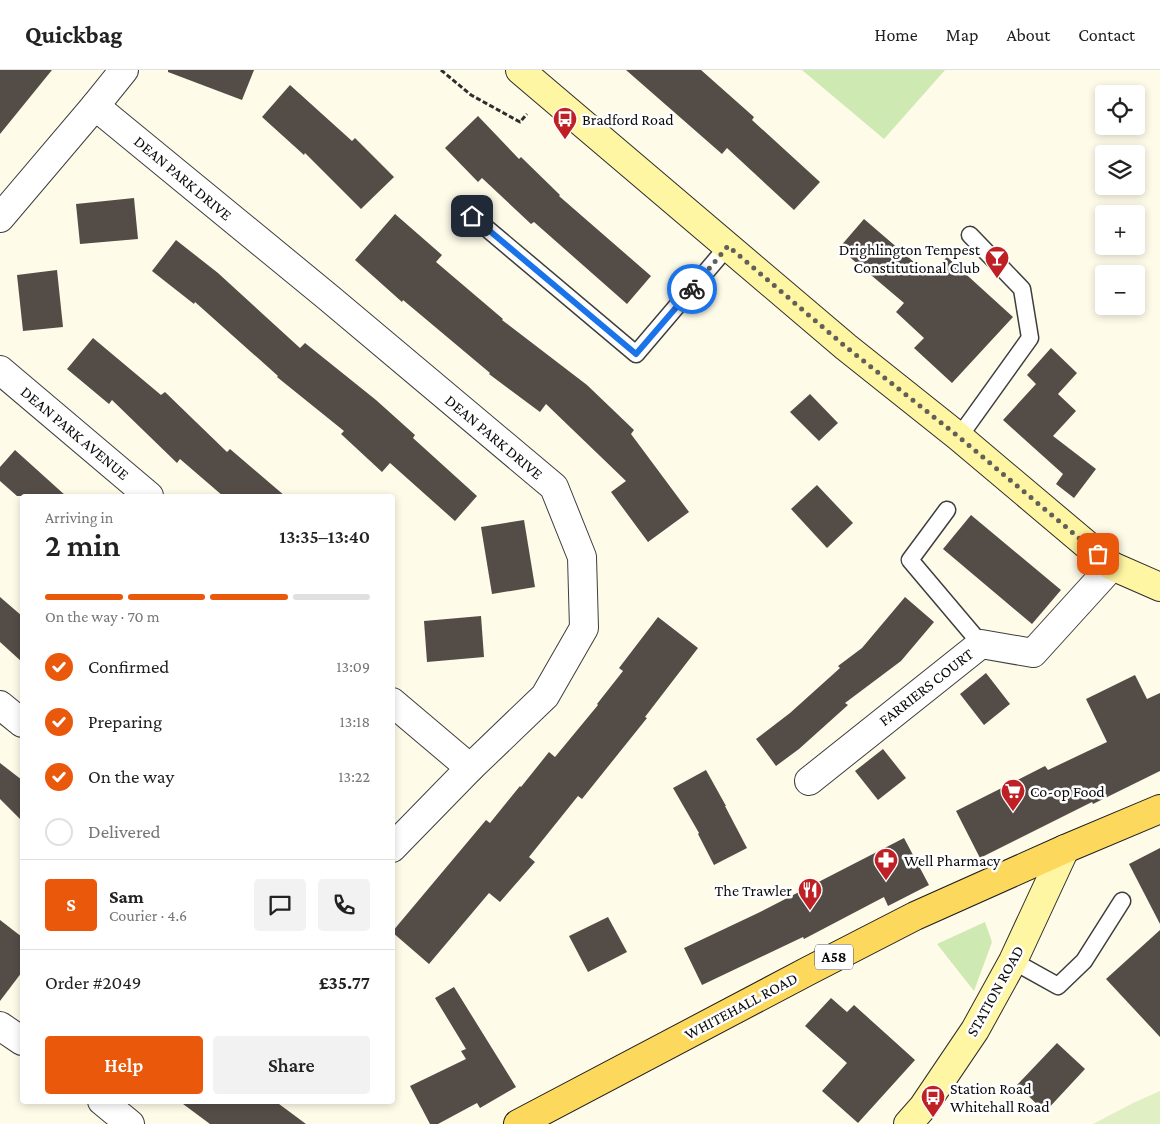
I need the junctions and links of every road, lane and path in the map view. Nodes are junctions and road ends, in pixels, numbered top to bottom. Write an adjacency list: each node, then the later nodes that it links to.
1 (124, 70): 5 (street)
2 (442, 70): 4 (path)
3 (520, 70): 4 (main road)
4 (546, 92): 9 (main road)
5 (95, 106): 7 (street); 20 (street, DEAN PARK DRIVE)
6 (472, 216): 9 (lane)
7 (0, 218)
8 (970, 235): 11 (lane)
9 (728, 246): 11 (main road)
10 (0, 370): 12 (street, DEAN PARK AVENUE)
11 (959, 437): 14 (main road)
12 (147, 494)
13 (947, 510): 16 (lane)
14 (1112, 566): 15 (main road); 16 (street, FARRIERS COURT)
15 (1160, 587)
16 (980, 644): 21 (street, FARRIERS COURT)
17 (0, 705): 19 (street)
18 (395, 705): 20 (street)
19 (20, 721)
20 (470, 768): 23 (street, DEAN PARK DRIVE)
21 (809, 780)
22 (1160, 810): 24 (main road, WHITEHALL ROAD / A58)
23 (395, 845)
24 (1065, 849): 26 (main road, STATION ROAD); 31 (main road, WHITEHALL ROAD / A58)
25 (1122, 901): 26 (lane)
26 (1013, 961): 32 (main road, STATION ROAD)
27 (0, 1026): 28 (street)
28 (20, 1040)
29 (106, 1104): 30 (street)
30 (130, 1124)
31 (518, 1124)
32 (908, 1124)

